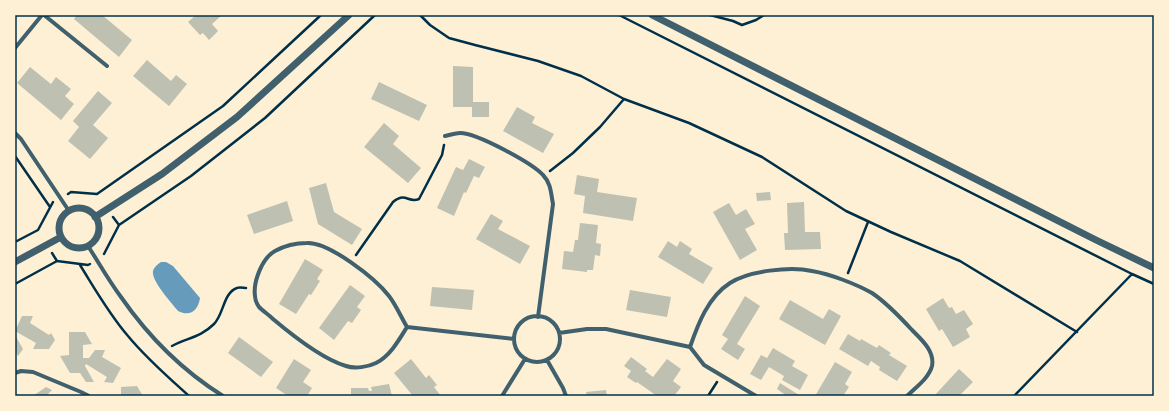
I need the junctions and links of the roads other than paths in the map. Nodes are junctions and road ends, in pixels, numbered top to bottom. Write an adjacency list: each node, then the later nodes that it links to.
1 (43, 15): 4 (street); 5 (street)
2 (349, 15): 9 (street)
3 (652, 15): 13 (street)
4 (15, 48)
5 (107, 66)
6 (15, 133): 8 (street)
7 (445, 136): 14 (street)
8 (69, 211): 9 (street); 10 (street)
9 (95, 217): 11 (street)
10 (61, 237): 11 (street); 12 (street)
11 (88, 246): 23 (street)
12 (15, 262)
13 (1154, 268)
14 (538, 317): 16 (street); 17 (street)
15 (408, 327): 15 (street); 17 (street)
16 (559, 333): 18 (street); 20 (street)
17 (514, 339): 19 (street)
18 (690, 347): 26 (street); 27 (street)
19 (525, 359): 20 (street); 24 (street)
20 (547, 360): 25 (street)
21 (15, 373): 22 (street)
22 (89, 396)
23 (223, 396)
24 (502, 396)
25 (566, 396)
26 (756, 396)
27 (907, 396)

